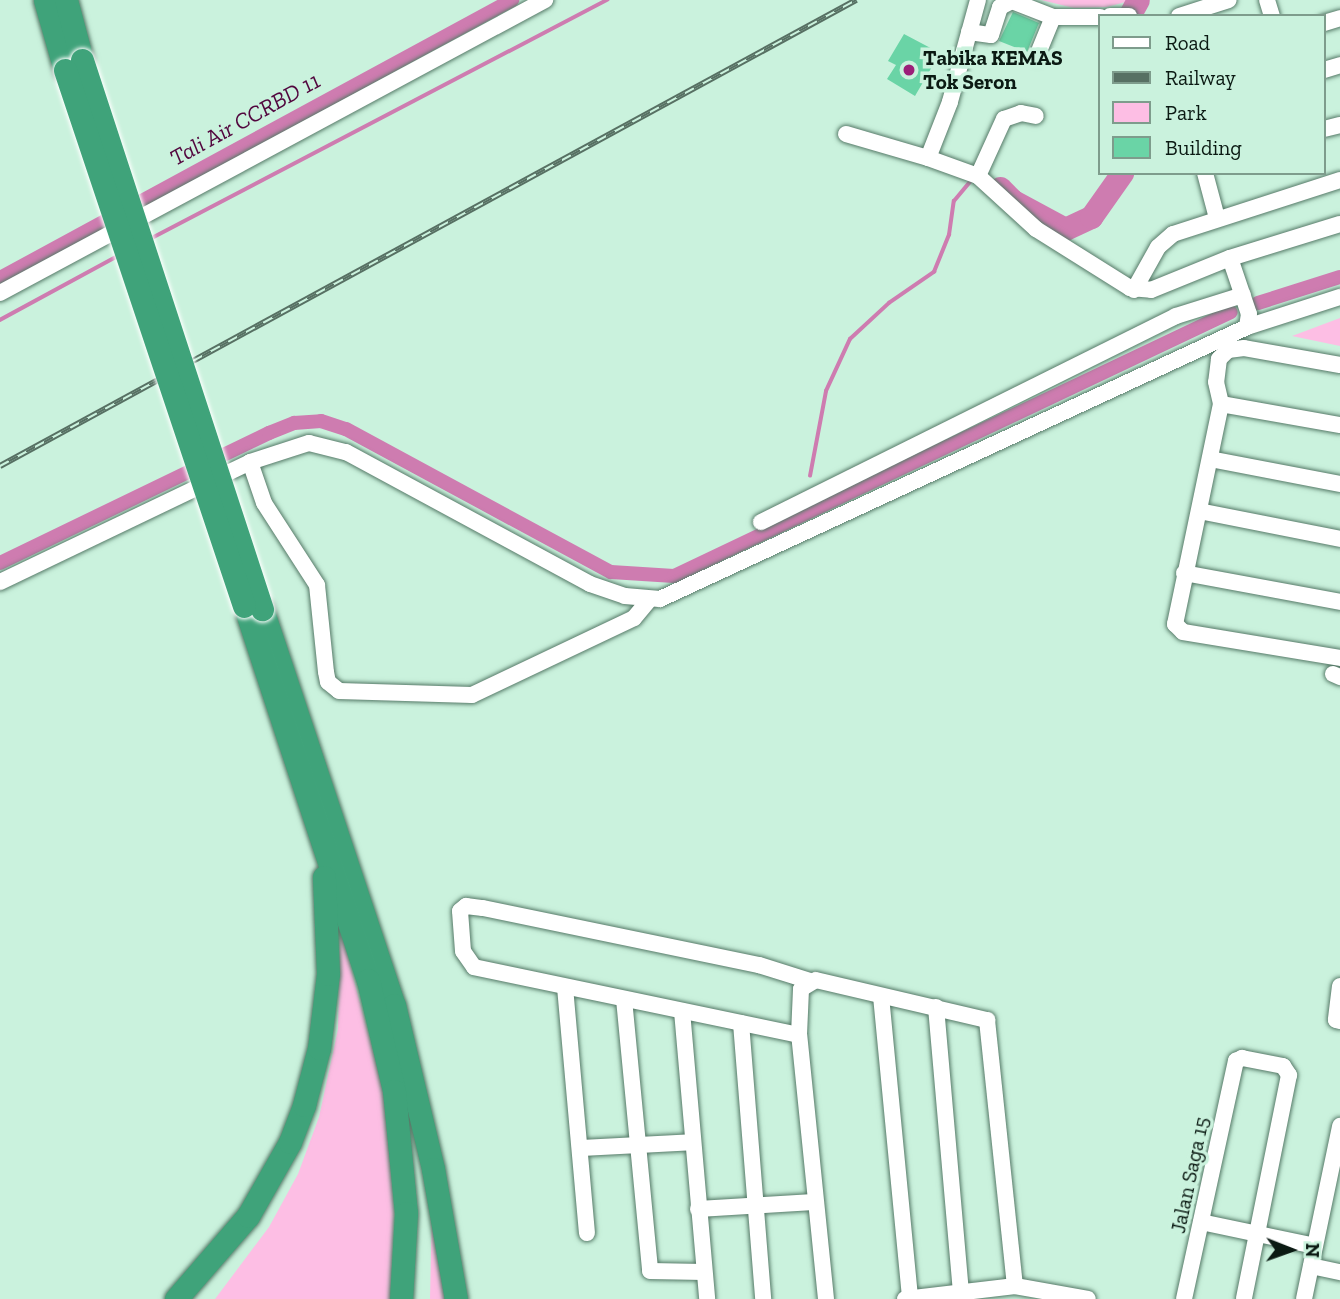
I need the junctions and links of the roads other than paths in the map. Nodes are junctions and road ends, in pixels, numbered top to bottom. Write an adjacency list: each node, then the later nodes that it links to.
1 (45, 0): 11 (highway)
2 (66, 0): 11 (highway)
3 (545, 0): 22 (street)
4 (978, 0): 9 (street)
5 (1229, 0): 6 (street)
6 (1185, 14)
7 (1098, 16): 8 (street)
8 (1054, 17): 9 (street); 10 (street)
9 (969, 32): 14 (street)
10 (1037, 56)
11 (74, 65): 40 (highway, bridge)
12 (1036, 116): 16 (street)
13 (846, 134): 14 (street)
14 (928, 158): 16 (street)
15 (1206, 175): 18 (street)
16 (978, 176): 21 (street)
17 (1340, 180): 18 (street)
18 (1217, 218): 21 (street)
19 (1340, 224): 20 (street)
20 (1230, 258): 21 (street); 23 (street)
21 (1134, 290)
22 (0, 293)
23 (1243, 295): 25 (street); 33 (street)
24 (1340, 297): 25 (street)
25 (1247, 327): 37 (street)
26 (1340, 365): 27 (street)
27 (1221, 404): 28 (street); 29 (street)
28 (1340, 425)
29 (1210, 458): 31 (street); 32 (street)
30 (250, 462): 36 (street); 37 (street); 37 (street)
31 (1340, 484)
32 (1199, 511): 34 (street); 35 (street)
33 (761, 522)
34 (1340, 539)
35 (1184, 573): 38 (street); 39 (street)
36 (0, 582)
37 (649, 600)
38 (1340, 602)
39 (1340, 659)
40 (331, 844): 70 (highway); 71 (highway); 72 (highway); 73 (highway)
41 (810, 981): 43 (street); 44 (street); 50 (street)
42 (1340, 986): 48 (street)
43 (565, 987): 45 (street); 54 (street)
44 (881, 996): 46 (street); 77 (street)
45 (624, 999): 47 (street); 53 (street)
46 (936, 1007): 66 (street); 67 (street)
47 (682, 1011): 49 (street); 52 (street)
48 (1338, 1021)
49 (740, 1023): 50 (street); 57 (street)
50 (799, 1035): 56 (street)
51 (1340, 1126): 55 (street)
52 (693, 1142): 53 (street); 58 (street)
53 (638, 1144): 54 (street); 64 (street)
54 (580, 1148): 60 (street)
55 (1337, 1152): 62 (street)
56 (814, 1202): 57 (street); 76 (street)
57 (754, 1205): 58 (street); 75 (street)
58 (698, 1209): 64 (street)
59 (1201, 1222): 61 (street); 61 (street, Jalan Saga 15); 79 (street, Jalan Saga 15)
60 (587, 1233)
61 (1258, 1234): 62 (street); 80 (street)
62 (1315, 1246): 63 (street)
63 (1311, 1266): 65 (street); 81 (street)
64 (704, 1272): 74 (street)
65 (1340, 1272)
66 (1015, 1286): 68 (street); 69 (street)
67 (961, 1293): 69 (street); 77 (street)
68 (1034, 1293): 78 (street)
69 (981, 1295)
70 (176, 1299)
71 (401, 1299)
72 (412, 1299)
73 (456, 1299)
74 (707, 1299)
75 (763, 1299)
76 (826, 1299)
77 (908, 1299)
78 (1088, 1299)
79 (1184, 1299)
80 (1244, 1299)
81 (1304, 1299)

